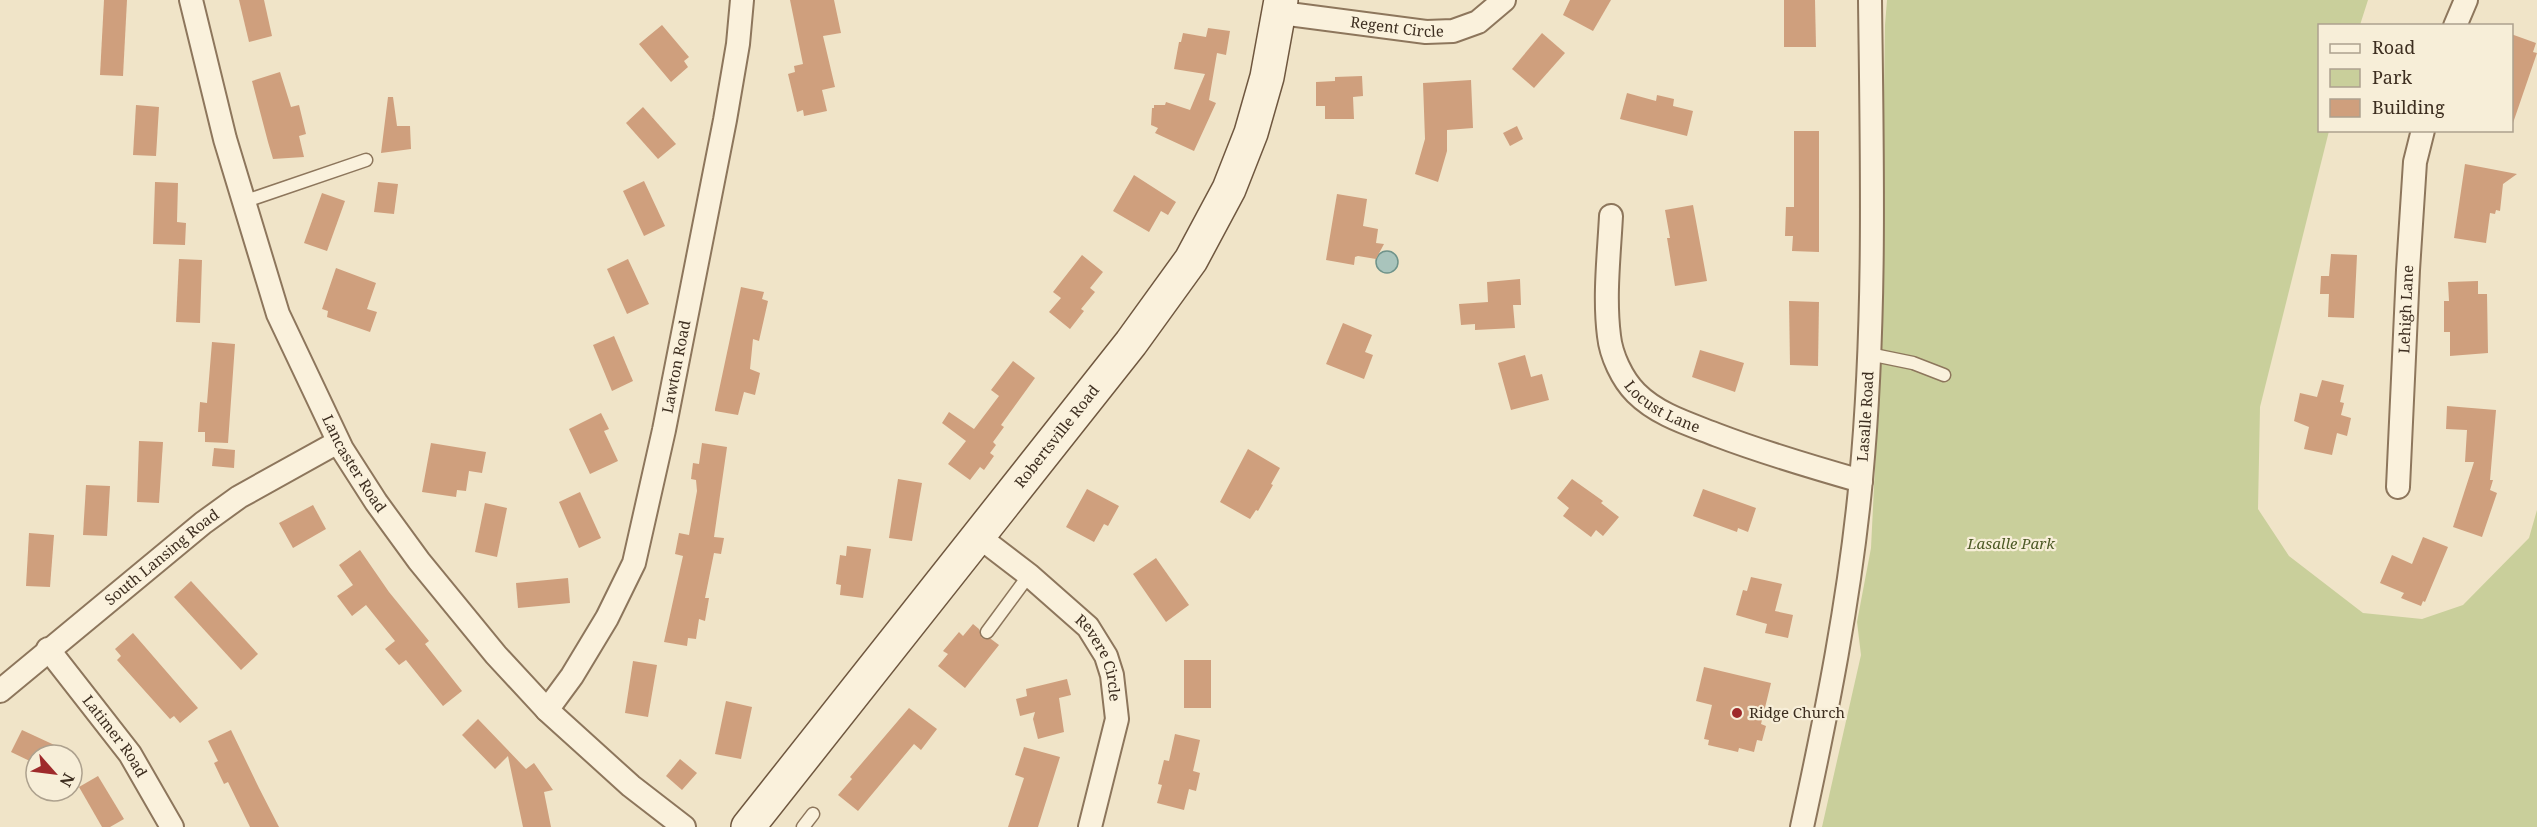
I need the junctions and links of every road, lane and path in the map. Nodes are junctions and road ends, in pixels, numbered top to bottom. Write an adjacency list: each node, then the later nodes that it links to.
1 (191, 0): 10 (street, Lancaster Road)
2 (742, 0): 22 (street, Lawton Road)
3 (1504, 0): 6 (street, Regent Circle)
4 (1870, 0): 12 (street, Lasalle Road)
5 (2466, 0): 7 (street)
6 (1281, 7): 17 (street, Robertsville Road)
7 (2456, 24)
8 (2422, 132): 16 (street, Lehigh Lane)
9 (366, 160): 10 (lane)
10 (243, 202): 14 (street, Lancaster Road)
11 (1611, 216): 15 (street, Locust Lane)
12 (1869, 354): 13 (lane); 15 (street, Lasalle Road)
13 (1944, 375)
14 (338, 442): 20 (street, South Lansing Road); 22 (street, Lancaster Road)
15 (1861, 481): 29 (street, Lasalle Road)
16 (2398, 487)
17 (978, 536): 18 (street, Revere Circle); 24 (street, Robertsville Road)
18 (1029, 575): 19 (lane); 28 (street, Revere Circle)
19 (987, 632)
20 (48, 649): 21 (street, South Lansing Road); 25 (street, Latimer Road)
21 (0, 691)
22 (547, 710): 26 (street, Lancaster Road)
23 (813, 814): 27 (lane)
24 (752, 825)
25 (172, 827)
26 (684, 827)
27 (803, 827)
28 (1090, 827)
29 (1802, 827)

